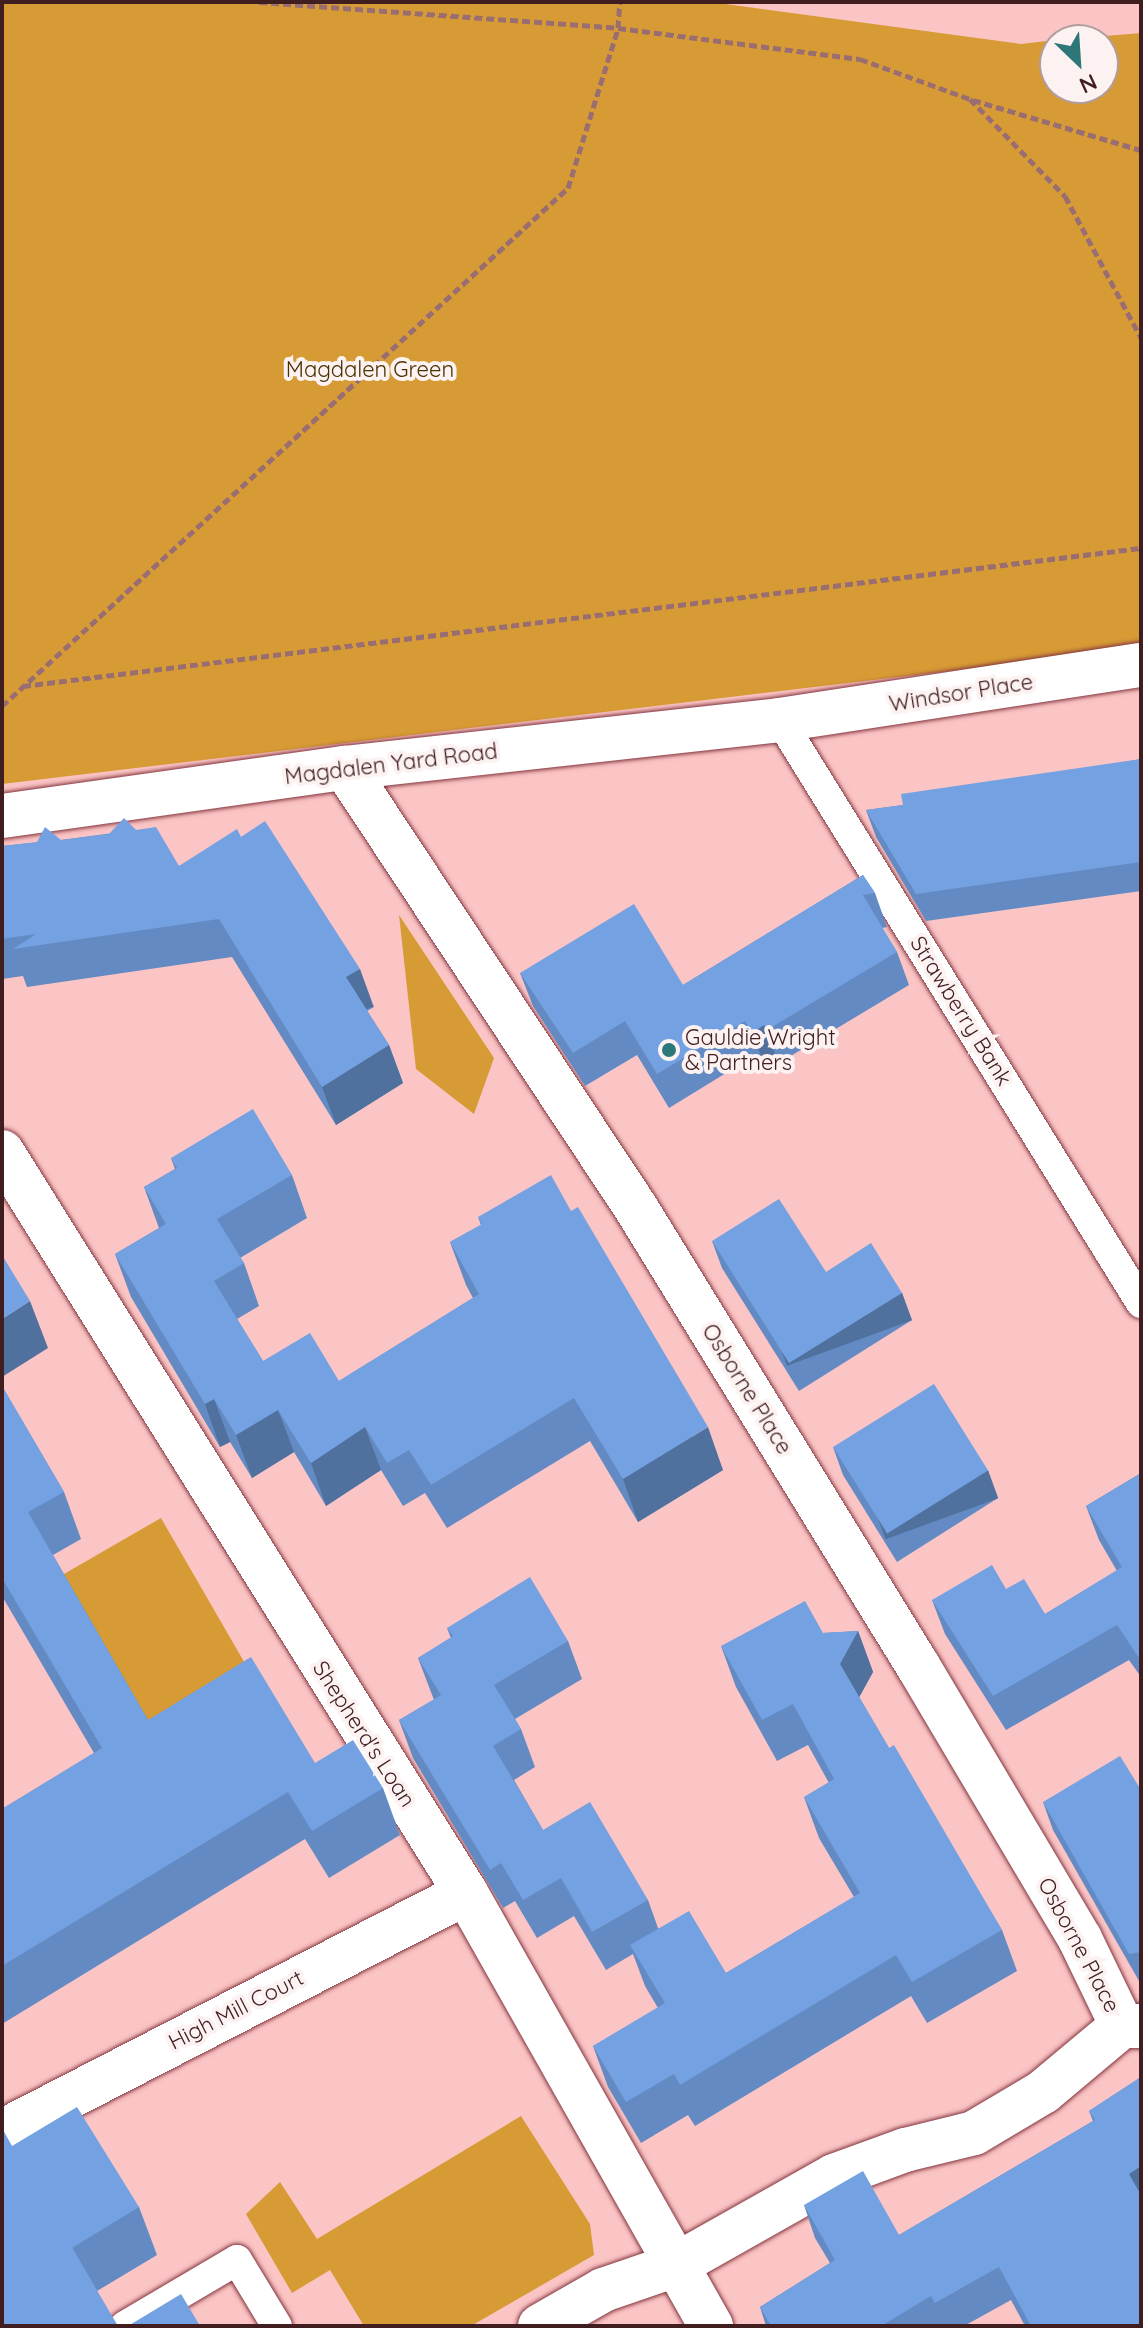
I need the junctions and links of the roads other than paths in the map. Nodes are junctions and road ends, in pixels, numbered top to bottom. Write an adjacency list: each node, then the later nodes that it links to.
1 (1141, 665): 2 (street, Windsor Place)
2 (780, 720): 3 (street, Magdalen Yard Road); 6 (lane, Strawberry Bank)
3 (345, 768): 4 (street, Magdalen Yard Road); 8 (street, Osborne Place)
4 (2, 816)
5 (2, 1152): 7 (street, Shepherd's Loan)
6 (1141, 1303)
7 (466, 1893): 9 (street, High Mill Court); 10 (street, Shepherd's Loan)
8 (1132, 2026): 10 (street, Osborne Place)
9 (7, 2129)
10 (676, 2265): 13 (street, Osborne Place); 14 (street, Shepherd's Loan)
11 (125, 2326): 12 (lane)
12 (277, 2326)
13 (540, 2326)
14 (711, 2326)

